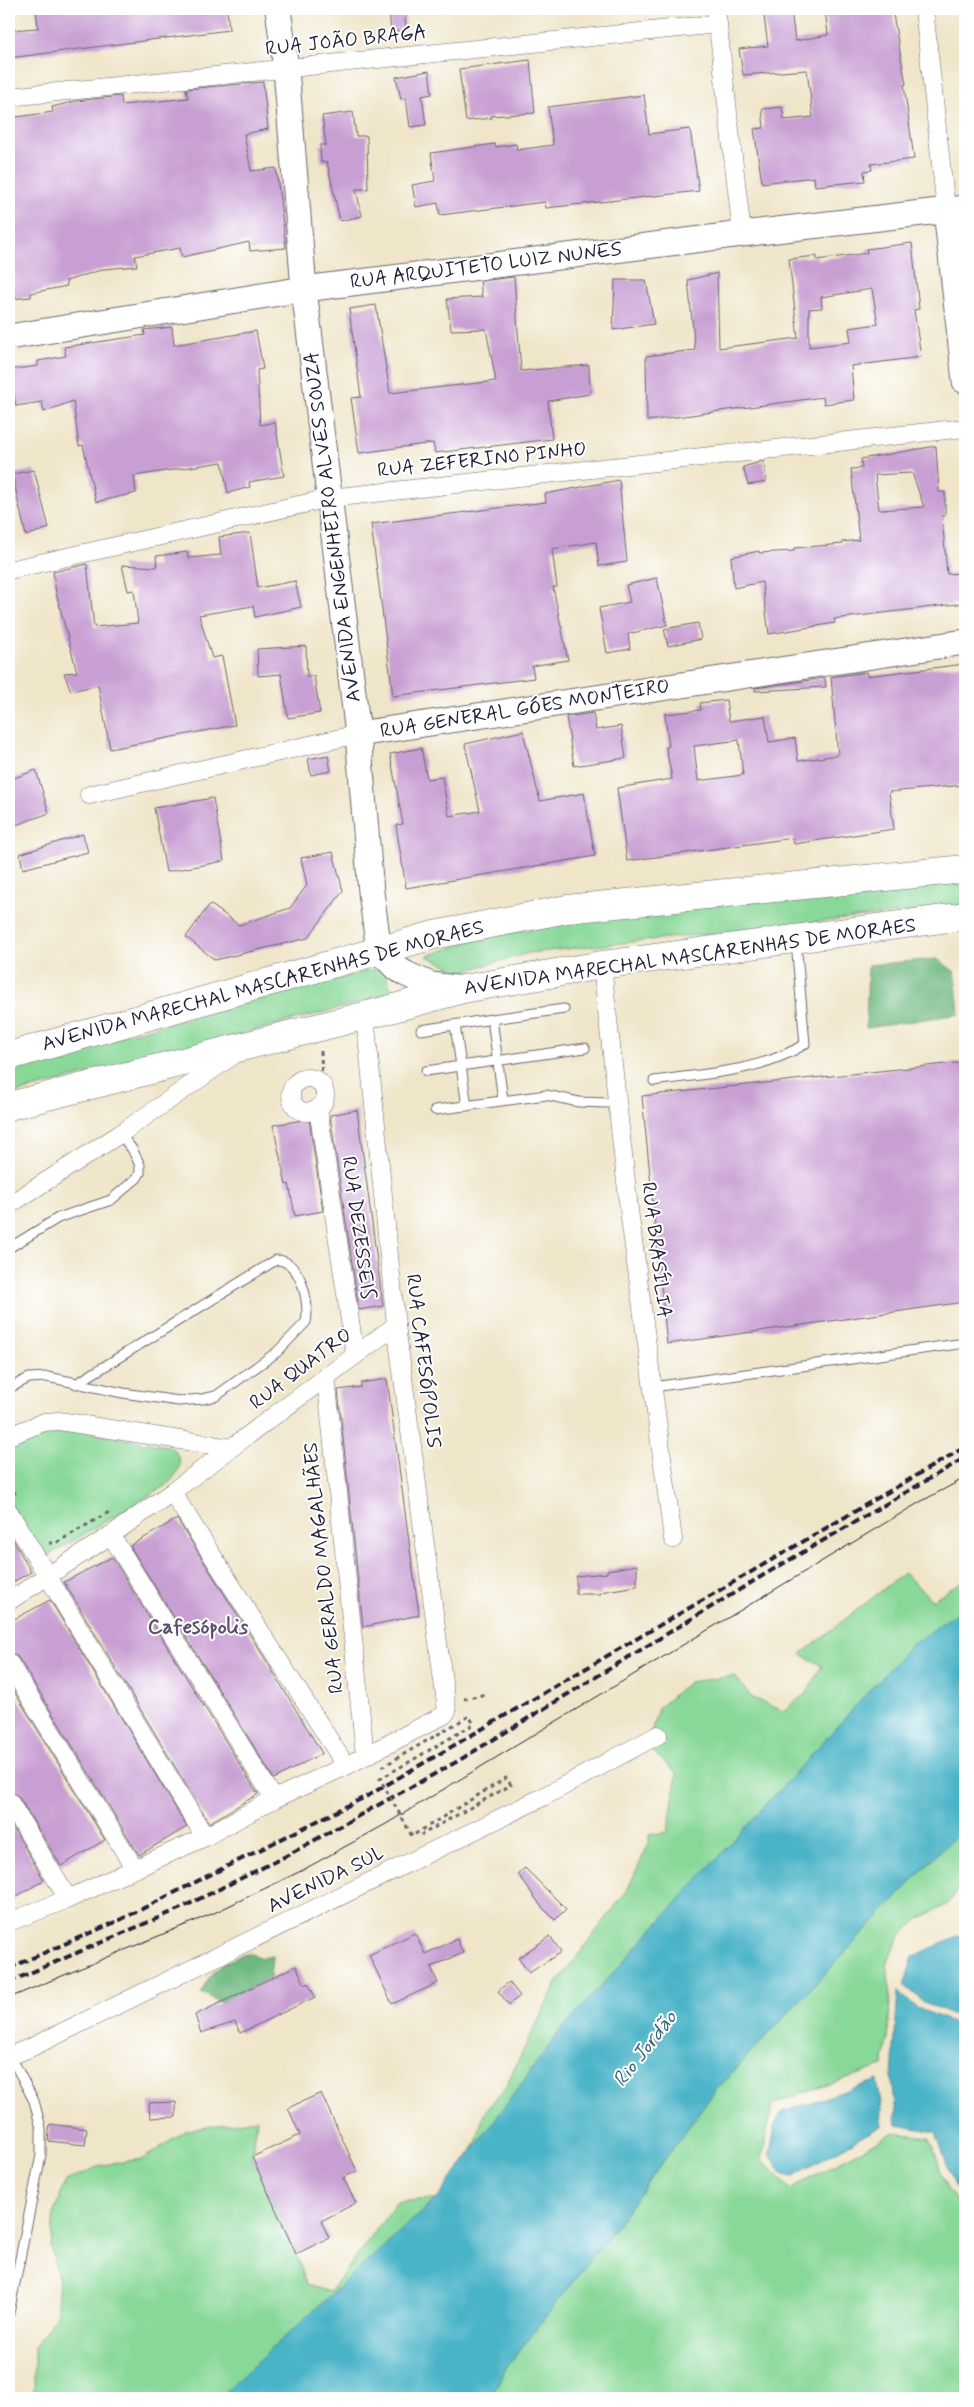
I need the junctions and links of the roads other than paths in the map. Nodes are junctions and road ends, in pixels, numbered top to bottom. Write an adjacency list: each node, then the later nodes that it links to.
1 (278, 9): 4 (main road, AVENIDA ENGENHEIRO ALVES SOUZA)
2 (924, 9): 6 (street)
3 (717, 16): 4 (street, RUA JOÃO BRAGA); 7 (street)
4 (286, 68): 5 (street, RUA JOÃO BRAGA); 8 (main road, AVENIDA ENGENHEIRO ALVES SOUZA)
5 (9, 96)
6 (956, 209): 7 (main road, RUA ARQUITETO LUIZ NUNES); 10 (main road)
7 (742, 234): 8 (main road, RUA ARQUITETO LUIZ NUNES)
8 (304, 289): 9 (main road, RUA ARQUITETO LUIZ NUNES); 12 (main road, AVENIDA ENGENHEIRO ALVES SOUZA)
9 (9, 337)
10 (965, 381)
11 (965, 428): 12 (street, RUA ZEFERINO PINHO)
12 (330, 498): 13 (street, RUA ZEFERINO PINHO); 15 (main road, AVENIDA ENGENHEIRO ALVES SOUZA)
13 (9, 570)
14 (965, 642): 15 (main road, RUA GENERAL GÓES MONTEIRO)
15 (358, 734): 16 (street, RUA GENERAL GÓES MONTEIRO); 20 (main road, AVENIDA ENGENHEIRO ALVES SOUZA)
16 (89, 795)
17 (965, 869): 20 (highway, AVENIDA MARECHAL MASCARENHAS DE MORAES)
18 (965, 916): 19 (highway, AVENIDA MARECHAL MASCARENHAS DE MORAES)
19 (796, 940): 21 (highway, AVENIDA MARECHAL MASCARENHAS DE MORAES); 34 (lane)
20 (379, 951): 22 (main road); 30 (highway, AVENIDA MARECHAL MASCARENHAS DE MORAES)
21 (602, 965): 22 (highway, AVENIDA MARECHAL MASCARENHAS DE MORAES); 36 (street, RUA BRASÍLIA)
22 (463, 989): 24 (highway, AVENIDA MARECHAL MASCARENHAS DE MORAES)
23 (564, 1009): 25 (lane)
24 (365, 1016): 28 (highway, AVENIDA MARECHAL MASCARENHAS DE MORAES); 44 (street, RUA CAFESÓPOLIS)
25 (492, 1019): 26 (lane); 31 (lane)
26 (455, 1025): 27 (lane); 32 (lane)
27 (421, 1030)
28 (251, 1043): 37 (highway, AVENIDA MARECHAL MASCARENHAS DE MORAES); 41 (street)
29 (585, 1048): 31 (lane)
30 (9, 1056)
31 (497, 1060): 32 (lane); 35 (lane)
32 (462, 1066): 33 (lane); 38 (lane)
33 (426, 1071)
34 (654, 1081)
35 (503, 1100): 36 (lane); 38 (lane)
36 (612, 1102): 49 (street, RUA BRASÍLIA)
37 (9, 1106)
38 (467, 1106): 40 (lane)
39 (318, 1108): 39 (street); 46 (street, RUA DEZESSEIS)
40 (435, 1110)
41 (120, 1134): 42 (street); 43 (lane)
42 (9, 1205)
43 (9, 1248)
44 (396, 1325): 46 (street, RUA QUATRO); 61 (street, RUA CAFESÓPOLIS)
45 (965, 1343): 49 (lane)
46 (355, 1354): 47 (street, RUA QUATRO)
47 (326, 1376): 52 (street, RUA QUATRO); 61 (street, RUA GERALDO MAGALHÃES)
48 (76, 1384): 48 (lane); 50 (lane)
49 (653, 1387): 56 (street, RUA BRASÍLIA)
50 (9, 1388)
51 (9, 1436): 52 (street)
52 (232, 1448): 53 (street, RUA QUATRO)
53 (172, 1492): 55 (street, RUA QUATRO); 62 (street)
54 (15, 1508): 57 (street)
55 (111, 1535): 57 (street, RUA QUATRO); 63 (street)
56 (672, 1539)
57 (47, 1577): 58 (street, RUA QUATRO); 65 (street)
58 (9, 1601)
59 (9, 1663): 66 (street)
60 (658, 1736): 69 (street, AVENIDA SUL)
61 (365, 1755): 62 (street)
62 (346, 1766): 63 (street)
63 (274, 1799): 65 (street)
64 (9, 1801): 67 (street)
65 (205, 1837): 66 (street)
66 (135, 1869): 67 (street)
67 (68, 1899): 68 (street)
68 (9, 1922)
69 (9, 2056): 70 (lane)
70 (9, 2313)

